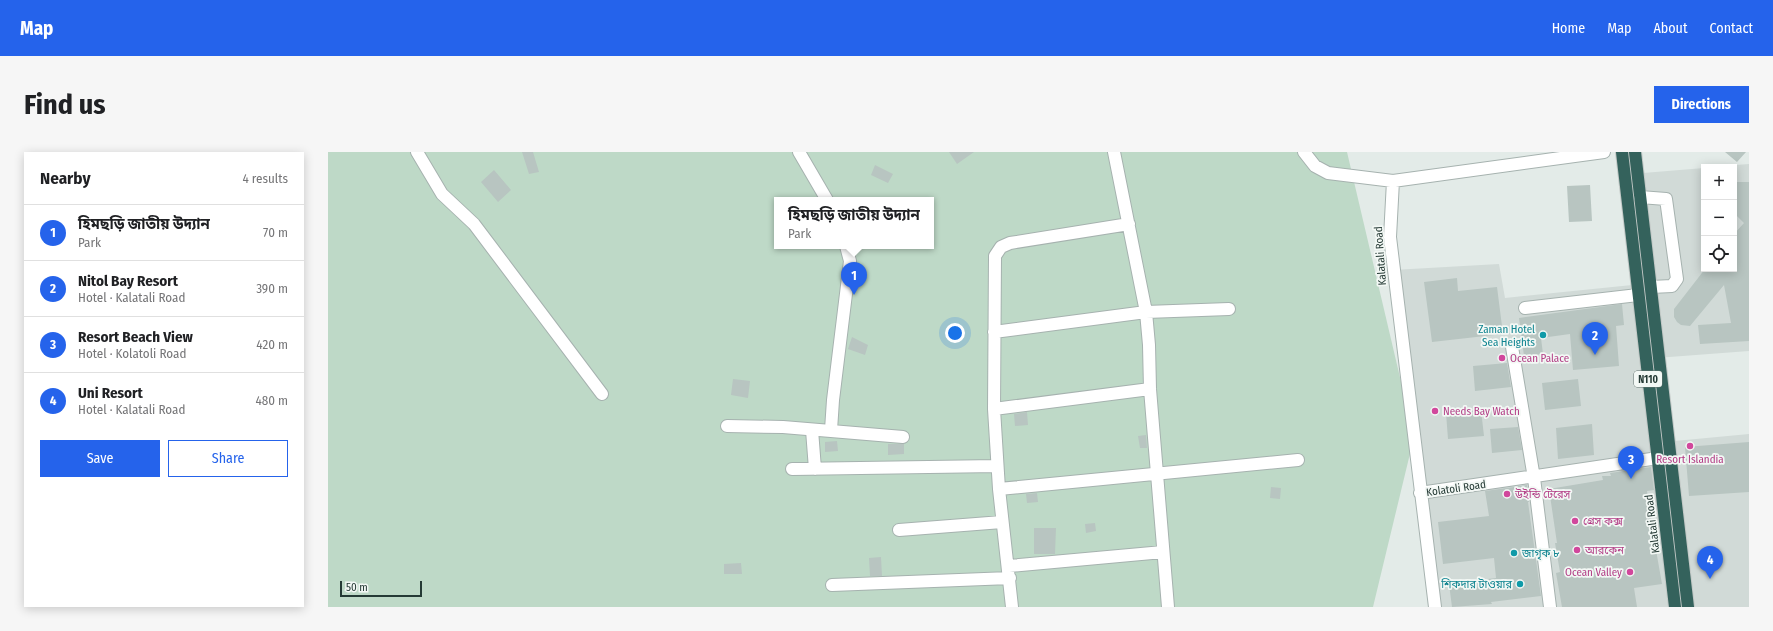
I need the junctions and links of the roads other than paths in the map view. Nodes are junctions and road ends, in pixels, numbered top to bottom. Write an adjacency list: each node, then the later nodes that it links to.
1 (417, 152): 21 (street)
2 (799, 152): 9 (street)
3 (1114, 152): 11 (street)
4 (1304, 152): 8 (street)
5 (1604, 152): 8 (street)
6 (1622, 152): 14 (highway, Kalatali Road / N110)
7 (1635, 152): 10 (highway, N110)
8 (1393, 181): 35 (street, Kalatali Road)
9 (826, 197)
10 (1640, 197): 13 (highway, N110); 13 (street)
11 (1129, 224): 17 (street); 18 (street)
12 (847, 249): 25 (street)
13 (1651, 287): 37 (highway, N110)
14 (1638, 295): 15 (street); 27 (highway, Kalatali Road / N110)
15 (1525, 308)
16 (1229, 309): 17 (street)
17 (1146, 312): 18 (street); 20 (street)
18 (994, 332): 22 (street)
19 (1512, 347): 33 (street)
20 (1150, 389): 22 (street); 32 (street)
21 (602, 394)
22 (994, 408): 29 (street)
23 (727, 426): 24 (street)
24 (812, 430): 25 (street); 31 (street)
25 (831, 430): 26 (street)
26 (903, 437)
27 (1658, 458): 33 (street, Kolatoli Road); 38 (highway, Kalatali Road / N110)
28 (1298, 460): 32 (street)
29 (997, 466): 31 (street); 34 (street)
30 (792, 469): 31 (street)
31 (815, 469)
32 (1156, 474): 34 (street); 40 (street)
33 (1534, 478): 35 (street, Kolatoli Road); 47 (street)
34 (999, 489): 36 (street)
35 (1420, 493): 46 (street, Kolatoli Road)
36 (1002, 522): 39 (street); 41 (street)
37 (1679, 523): 38 (highway); 49 (highway, N110)
38 (1666, 524): 48 (highway, Kalatali Road / N110)
39 (899, 530)
40 (1163, 552): 41 (street); 45 (street)
41 (1009, 566): 42 (street)
42 (1010, 578): 43 (street); 44 (street)
43 (832, 585)
44 (1012, 607)
45 (1168, 607)
46 (1436, 607)
47 (1550, 607)
48 (1675, 607)
49 (1688, 607)

